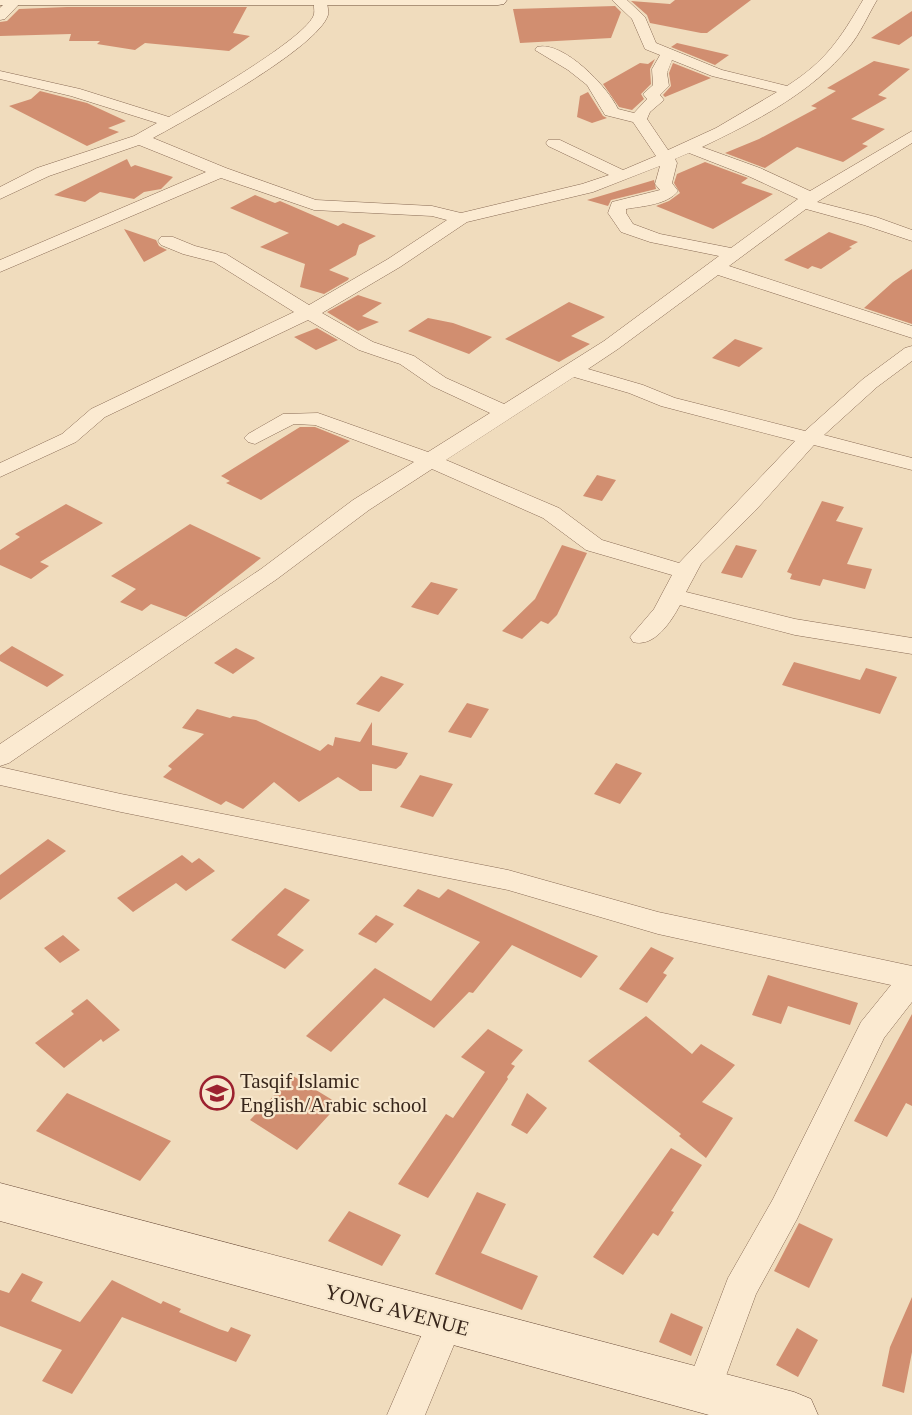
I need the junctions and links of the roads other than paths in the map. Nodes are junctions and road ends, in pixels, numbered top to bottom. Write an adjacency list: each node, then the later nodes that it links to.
1 (0, 0): 2 (street)
2 (16, 0): 3 (street); 9 (street)
3 (276, 0): 7 (street)
4 (498, 0): 8 (street)
5 (619, 0): 11 (street)
6 (870, 0): 13 (street)
7 (320, 1): 8 (street); 15 (street)
8 (456, 1)
9 (0, 16)
10 (542, 50): 14 (street)
11 (669, 54): 13 (street); 14 (street)
12 (0, 75): 15 (street)
13 (790, 91): 19 (street)
14 (639, 119): 20 (street)
15 (170, 122): 16 (street)
16 (140, 139): 21 (street); 25 (street)
17 (909, 141): 26 (street)
18 (554, 143): 22 (street)
19 (688, 147): 20 (street); 26 (street)
20 (665, 158): 22 (street); 23 (street)
21 (220, 172): 27 (street); 31 (street)
22 (621, 176): 24 (street)
23 (663, 184): 24 (street); 30 (street)
24 (587, 188): 27 (street)
25 (0, 194)
26 (807, 201): 28 (street); 30 (street)
27 (461, 218): 33 (street)
28 (912, 236)
29 (167, 241): 33 (street)
30 (733, 254): 32 (street)
31 (0, 267)
32 (716, 268): 34 (street); 36 (street)
33 (308, 313): 37 (street); 42 (street)
34 (912, 332)
35 (912, 352): 39 (street)
36 (571, 370): 37 (street); 39 (street)
37 (504, 412): 40 (street)
38 (255, 438): 40 (street)
39 (808, 439): 41 (street); 43 (street)
40 (429, 460): 43 (street); 47 (street)
41 (912, 464)
42 (0, 471)
43 (685, 572): 44 (street)
44 (672, 596): 45 (street); 46 (street)
45 (642, 637)
46 (912, 646)
47 (0, 757)
48 (0, 776): 49 (street)
49 (912, 979): 52 (street)
50 (0, 1202): 51 (street, YONG AVENUE)
51 (445, 1323): 52 (street, YONG AVENUE); 53 (street)
52 (703, 1391): 54 (street, YONG AVENUE)
53 (406, 1415)
54 (794, 1415)

